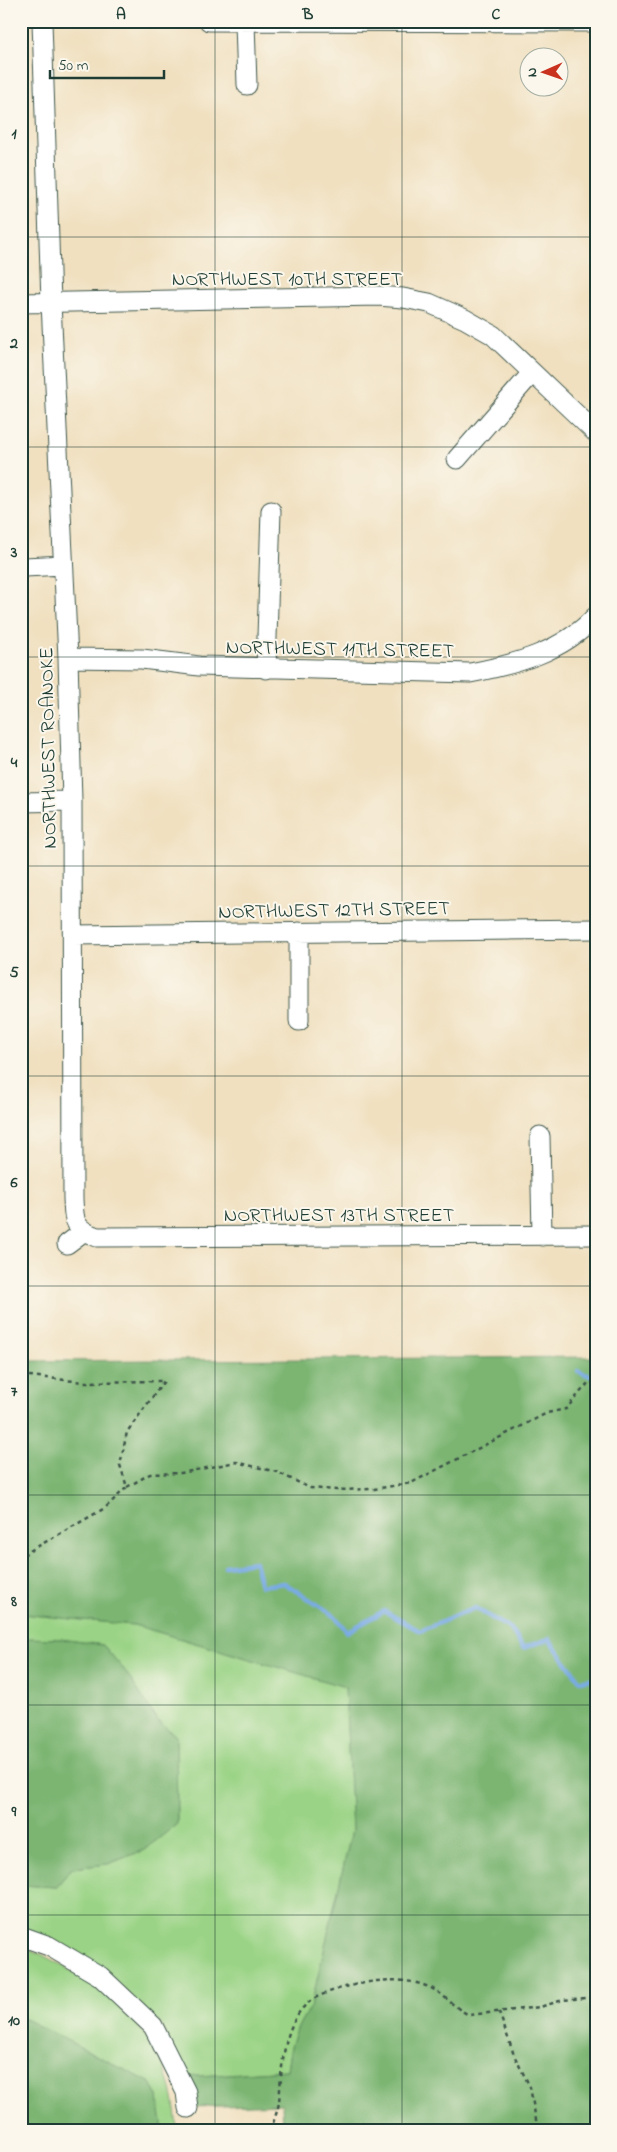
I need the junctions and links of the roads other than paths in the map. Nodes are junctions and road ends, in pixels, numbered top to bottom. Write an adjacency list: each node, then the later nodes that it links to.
1 (42, 21): 7 (street, NORTHWEST ROANOKE)
2 (209, 21): 3 (street)
3 (245, 22): 4 (street); 5 (street)
4 (596, 22)
5 (246, 85)
6 (21, 303): 7 (street, NORTHWEST 10TH STREET)
7 (51, 303): 8 (street, NORTHWEST 10TH STREET); 12 (street, NORTHWEST ROANOKE)
8 (532, 373): 9 (street, NORTHWEST 10TH STREET); 10 (street)
9 (596, 434)
10 (457, 459)
11 (271, 511): 16 (street)
12 (63, 565): 13 (street); 15 (street, NORTHWEST ROANOKE)
13 (21, 569)
14 (596, 616): 16 (street, NORTHWEST 11TH STREET)
15 (68, 658): 16 (street, NORTHWEST 11TH STREET); 17 (street, NORTHWEST ROANOKE)
16 (266, 669)
17 (72, 801): 18 (street); 21 (street, NORTHWEST ROANOKE)
18 (21, 802)
19 (596, 929): 20 (street, NORTHWEST 12TH STREET)
20 (299, 932): 21 (street, NORTHWEST 12TH STREET); 22 (street)
21 (73, 935): 24 (street, NORTHWEST ROANOKE)
22 (299, 1021)
23 (540, 1136): 26 (street)
24 (83, 1232): 26 (street, NORTHWEST 13TH STREET); 27 (street)
25 (596, 1235): 26 (street, NORTHWEST 13TH STREET)
26 (542, 1236)
27 (66, 1244)
28 (21, 1936): 29 (street)
29 (188, 2108)

